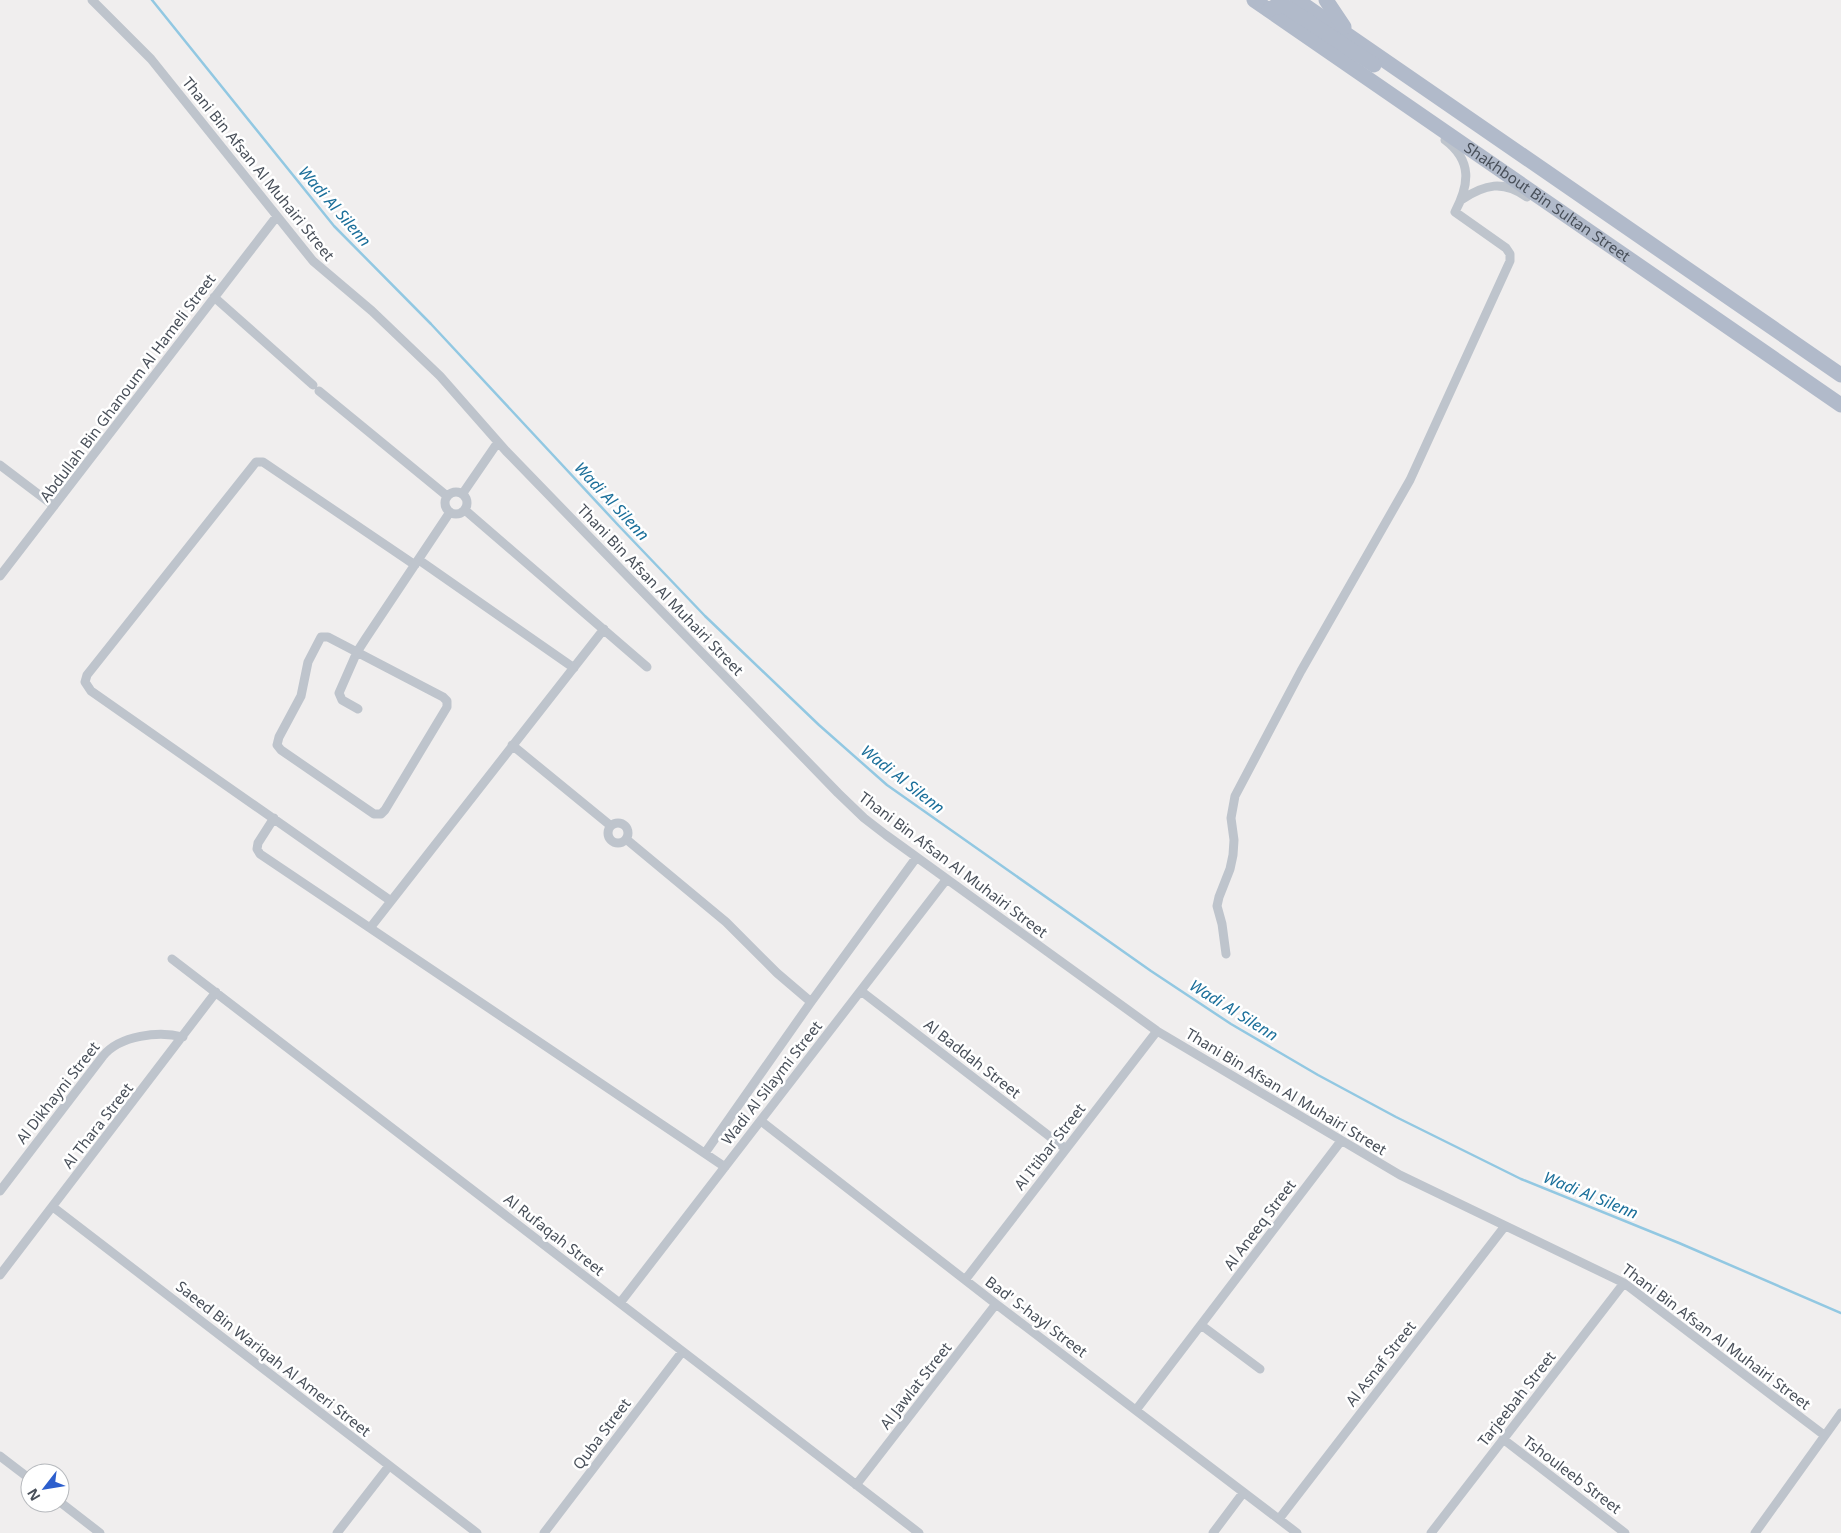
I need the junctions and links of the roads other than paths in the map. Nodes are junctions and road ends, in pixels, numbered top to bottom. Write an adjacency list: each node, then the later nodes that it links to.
1 (92, 0): 10 (street, Thani Bin Afsan Al Muhairi Street)
2 (1254, 0): 4 (main road, Shakhbout Bin Sultan Street)
3 (1326, 0): 6 (main road)
4 (1274, 3): 5 (main road, Shakhbout Bin Sultan Street); 5 (main road)
5 (1292, 6): 6 (main road, Shakhbout Bin Sultan Street); 7 (main road); 8 (main road, Shakhbout Bin Sultan Street)
6 (1350, 36): 7 (main road, Shakhbout Bin Sultan Street)
7 (1416, 83): 13 (main road, Shakhbout Bin Sultan Street)
8 (1400, 100): 9 (street); 11 (main road, Shakhbout Bin Sultan Street)
9 (1461, 200): 11 (street); 37 (street)
10 (276, 216): 12 (street, Abdullah Bin Ghanoum Al Hameli Street); 15 (street, Thani Bin Afsan Al Muhairi Street)
11 (1583, 227): 14 (main road, Shakhbout Bin Sultan Street)
12 (214, 297): 18 (street); 19 (street, Abdullah Bin Ghanoum Al Hameli Street)
13 (1841, 375)
14 (1841, 405)
15 (498, 442): 17 (street); 33 (street, Thani Bin Afsan Al Muhairi Street)
16 (0, 465): 19 (street)
17 (463, 494): 18 (street); 20 (street)
18 (448, 496): 21 (street)
19 (54, 506): 23 (street, Abdullah Bin Ghanoum Al Hameli Street)
20 (465, 510): 21 (street); 24 (street)
21 (450, 512): 22 (street)
22 (417, 562): 25 (street); 27 (street); 30 (street)
23 (0, 576)
24 (604, 629): 26 (street); 27 (street)
25 (357, 652): 25 (street); 28 (street)
26 (647, 667)
27 (574, 668): 29 (street)
28 (358, 709)
29 (512, 745): 31 (street); 35 (street)
30 (274, 818): 35 (street); 36 (street)
31 (611, 826): 32 (street); 32 (street)
32 (626, 839): 41 (street)
33 (916, 858): 34 (street, Thani Bin Afsan Al Muhairi Street); 41 (street)
34 (946, 880): 39 (street, Wadi Al Silaymi Street); 42 (street, Thani Bin Afsan Al Muhairi Street)
35 (391, 901): 36 (street)
36 (370, 928): 47 (street)
37 (1226, 954)
38 (172, 959): 40 (street, Al Rufaqah Street)
39 (861, 991): 44 (street, Wadi Al Silaymi Street); 46 (street, Al Baddah Street)
40 (216, 992): 43 (street, Al Thara Street); 55 (street, Al Rufaqah Street)
41 (811, 1002): 47 (street)
42 (1157, 1031): 45 (street, Thani Bin Afsan Al Muhairi Street); 46 (street, Al I'tibar Street)
43 (183, 1037): 49 (street, Al Dikhayni Street); 50 (street, Al Thara Street)
44 (761, 1121): 48 (street, Wadi Al Silaymi Street); 53 (street, Bad' S-hayl Street)
45 (1341, 1141): 51 (street, Thani Bin Afsan Al Muhairi Street); 57 (street, Al Aneeq Street)
46 (1066, 1149): 53 (street, Al I'tibar Street)
47 (705, 1153): 48 (street)
48 (726, 1167): 55 (street, Wadi Al Silaymi Street)
49 (0, 1191)
50 (53, 1207): 52 (street, Al Thara Street); 65 (street, Saeed Bin Wariqah Al Ameri Street)
51 (1505, 1226): 54 (street, Thani Bin Afsan Al Muhairi Street); 70 (street, Al Asnaf Street)
52 (0, 1275)
53 (965, 1280): 56 (street, Bad' S-hayl Street)
54 (1624, 1283): 62 (street, Thani Bin Afsan Al Muhairi Street); 63 (street, Tarjeebah Street)
55 (620, 1304): 58 (street, Al Rufaqah Street)
56 (996, 1304): 60 (street, Bad' S-hayl Street); 67 (street, Al Jawlat Street)
57 (1201, 1325): 59 (street); 60 (street, Al Aneeq Street)
58 (682, 1352): 67 (street, Al Rufaqah Street); 74 (street, Quba Street)
59 (1260, 1368)
60 (1136, 1410): 68 (street, Bad' S-hayl Street)
61 (1841, 1413): 62 (street)
62 (1824, 1436): 80 (street)
63 (1503, 1439): 78 (street, Tarjeebah Street); 79 (street, Tshouleeb Street)
64 (0, 1456): 66 (street)
65 (389, 1466): 72 (street); 73 (street, Saeed Bin Wariqah Al Ameri Street)
66 (20, 1471)
67 (856, 1485): 75 (street, Al Rufaqah Street)
68 (1243, 1493): 70 (street, Bad' S-hayl Street); 76 (street)
69 (70, 1510): 71 (street)
70 (1278, 1519): 77 (street, Bad' S-hayl Street)
71 (100, 1533)
72 (337, 1533)
73 (477, 1533)
74 (544, 1533)
75 (919, 1533)
76 (1213, 1533)
77 (1297, 1533)
78 (1431, 1533)
79 (1625, 1533)
80 (1755, 1533)

